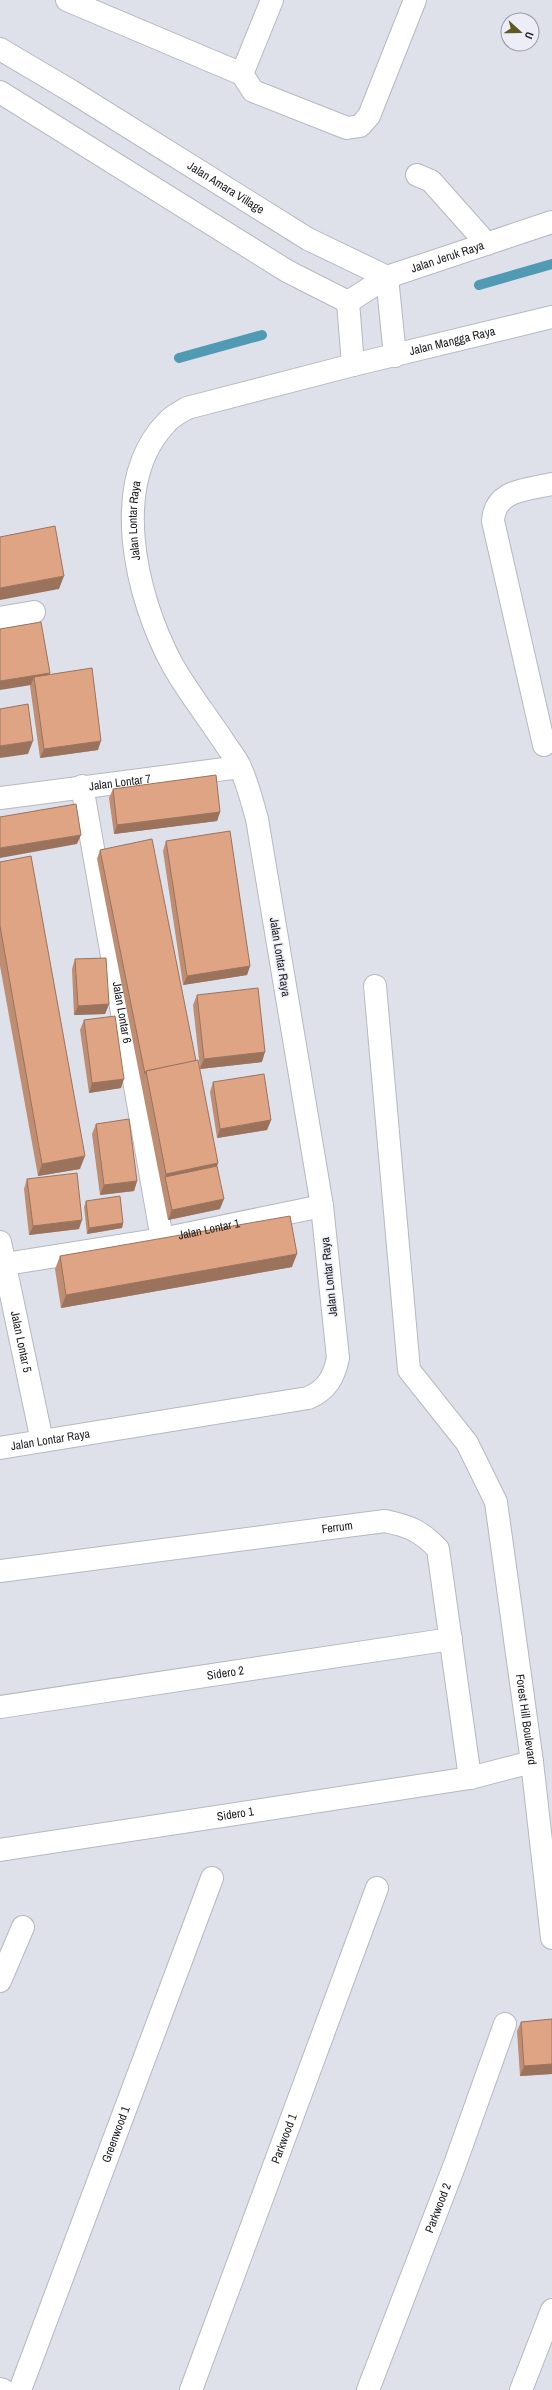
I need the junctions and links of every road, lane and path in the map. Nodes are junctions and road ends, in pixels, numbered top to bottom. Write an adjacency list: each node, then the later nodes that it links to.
1 (67, 0): 5 (street)
2 (272, 0): 5 (street)
3 (415, 0): 5 (street)
4 (0, 49): 10 (street, Jalan Amara Village)
5 (242, 74)
6 (0, 92): 11 (street)
7 (417, 175): 9 (street)
8 (552, 222): 9 (street, Jalan Jeruk Raya)
9 (487, 244): 10 (street, Jalan Jeruk Raya)
10 (387, 277): 11 (street, Jalan Jeruk Raya); 13 (street)
11 (348, 302): 14 (street)
12 (552, 317): 13 (street, Jalan Mangga Raya)
13 (396, 356): 14 (street, Jalan Mangga Raya)
14 (353, 365): 19 (street, Jalan Lontar Raya)
15 (552, 484): 18 (street)
16 (34, 612): 17 (street)
17 (0, 618)
18 (544, 745)
19 (240, 767): 20 (street, Jalan Lontar 7); 23 (street, Jalan Lontar Raya)
20 (82, 786): 21 (street, Jalan Lontar 7); 24 (street, Jalan Lontar 6)
21 (0, 798)
22 (375, 986): 32 (street, Forest Hill Boulevard)
23 (322, 1206): 24 (street, Jalan Lontar 1); 27 (street, Jalan Lontar Raya)
24 (162, 1239): 26 (street, Jalan Lontar 1)
25 (0, 1242): 26 (street, Jalan Lontar 5)
26 (2, 1265): 27 (street, Jalan Lontar 5)
27 (42, 1441): 28 (street, Jalan Lontar Raya)
28 (0, 1448)
29 (0, 1571): 30 (street, Ferrum)
30 (451, 1639): 31 (street, Sidero 2); 33 (street, Ferrum)
31 (0, 1707)
32 (532, 1762): 33 (street, Sidero 1); 38 (street, Forest Hill Boulevard)
33 (470, 1778): 34 (street, Sidero 1)
34 (0, 1850)
35 (212, 1878): 44 (street, Greenwood 1)
36 (377, 1888): 45 (street, Parkwood 1)
37 (24, 1927): 39 (street)
38 (552, 1938)
39 (0, 1981)
40 (505, 2024): 46 (street, Parkwood 2)
41 (552, 2310): 47 (street)
42 (0, 2389): 43 (street)
43 (3, 2390)
44 (20, 2390)
45 (191, 2390)
46 (368, 2390)
47 (521, 2390)

